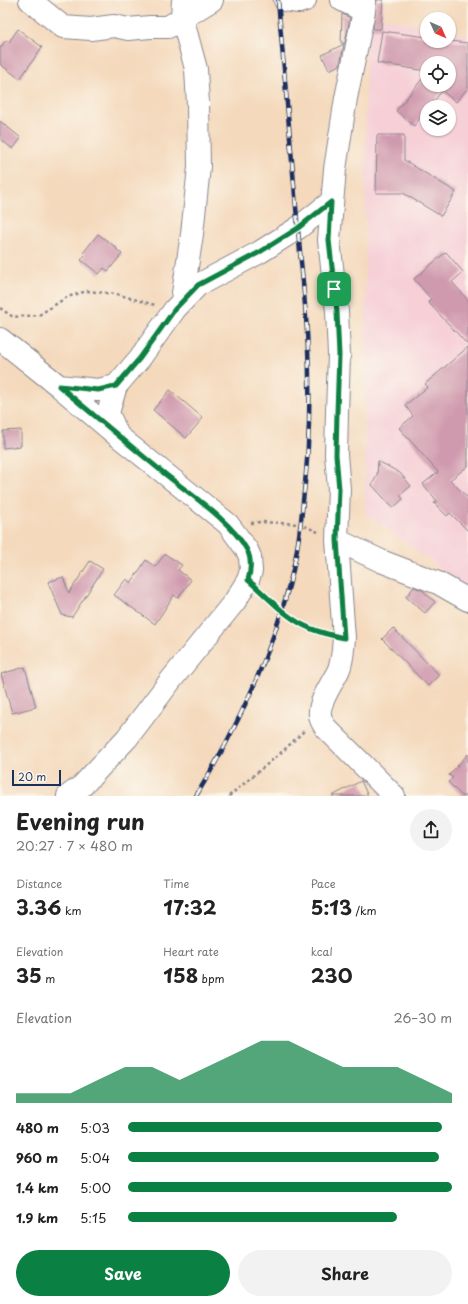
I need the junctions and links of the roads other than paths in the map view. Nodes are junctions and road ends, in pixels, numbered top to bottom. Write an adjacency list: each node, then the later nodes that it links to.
1 (30, 0): 7 (street)
2 (212, 0): 7 (street)
3 (285, 0): 4 (street)
4 (305, 0)
5 (342, 0): 6 (street)
6 (364, 6): 8 (street)
7 (182, 9): 9 (street)
8 (331, 202): 9 (street); 14 (street)
9 (179, 305): 12 (street)
10 (0, 339): 11 (street)
11 (59, 386): 12 (street); 13 (street)
12 (116, 386): 13 (street)
13 (118, 436): 16 (street)
14 (337, 540): 15 (street); 17 (street)
15 (468, 600)
16 (68, 796)
17 (394, 796)

